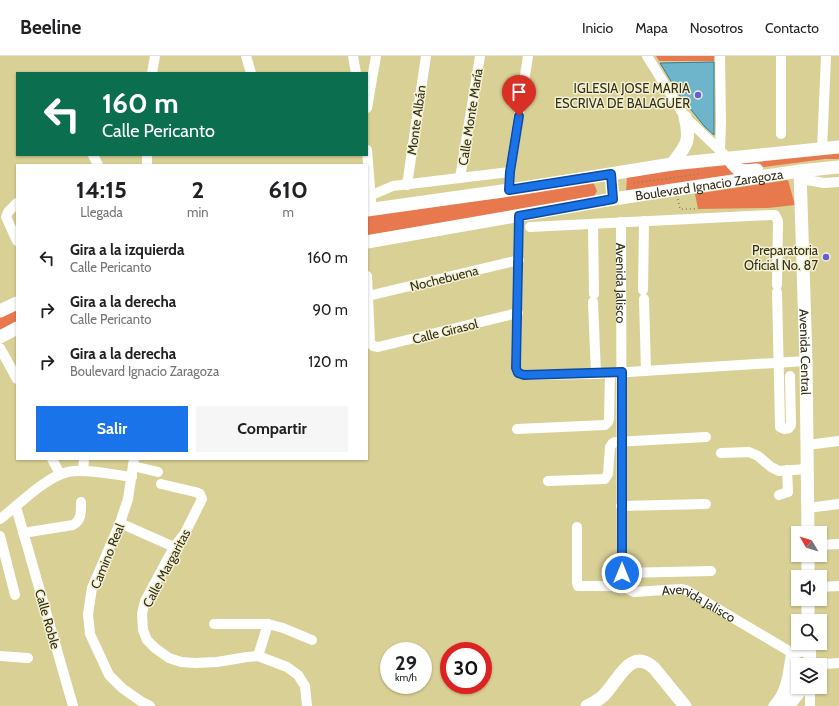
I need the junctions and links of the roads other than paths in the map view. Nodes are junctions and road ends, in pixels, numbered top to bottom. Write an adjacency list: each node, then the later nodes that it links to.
1 (155, 56): 12 (street)
2 (246, 56): 13 (street)
3 (353, 56): 14 (street)
4 (376, 56): 15 (street)
5 (426, 56): 30 (street, Monte Albán)
6 (480, 56): 28 (street, Calle Monte María)
7 (647, 56): 16 (street)
8 (720, 56): 20 (street)
9 (782, 56): 17 (street)
10 (826, 56): 19 (street)
11 (526, 58): 24 (street)
12 (152, 72)
13 (250, 72)
14 (356, 72)
15 (368, 102)
16 (685, 117): 20 (street); 22 (main road)
17 (780, 134)
18 (839, 147): 19 (main road, Boulevard Ignacio Zaragoza)
19 (822, 149): 20 (main road, Boulevard Ignacio Zaragoza)
20 (724, 154): 21 (main road); 22 (main road, Boulevard Ignacio Zaragoza)
21 (839, 161)
22 (672, 164): 25 (main road, Boulevard Ignacio Zaragoza)
23 (839, 167): 26 (main road, Boulevard Ignacio Zaragoza)
24 (510, 172): 28 (street); 31 (street)
25 (611, 174): 31 (main road, Boulevard Ignacio Zaragoza); 32 (main road)
26 (801, 175): 29 (street); 32 (main road, Boulevard Ignacio Zaragoza); 50 (main road, Avenida Central)
27 (368, 176): 33 (street)
28 (460, 178): 30 (street)
29 (839, 182)
30 (407, 185): 33 (street)
31 (509, 190): 33 (main road, Boulevard Ignacio Zaragoza)
32 (613, 199): 35 (main road, Boulevard Ignacio Zaragoza)
33 (369, 203)
34 (16, 204): 40 (street)
35 (519, 216): 41 (main road, Boulevard Ignacio Zaragoza); 42 (street)
36 (644, 221): 37 (street); 51 (street); 52 (street)
37 (620, 222): 38 (street); 53 (street, Avenida Jalisco)
38 (593, 225): 39 (street); 55 (street)
39 (530, 227)
40 (16, 239)
41 (368, 242)
42 (519, 260): 43 (street, Nochebuena); 46 (street)
43 (368, 296): 46 (street, Calle Girasol)
44 (16, 303): 45 (main road)
45 (0, 311)
46 (518, 313): 55 (street)
47 (16, 329): 48 (main road)
48 (0, 337)
49 (0, 348): 57 (street)
50 (806, 361): 51 (street); 62 (main road, Avenida Central)
51 (778, 362): 52 (street); 56 (street)
52 (646, 371): 53 (street)
53 (622, 372): 54 (street); 61 (street, Avenida Jalisco)
54 (610, 373): 55 (street); 58 (street)
55 (596, 374)
56 (790, 376)
57 (16, 377)
58 (517, 428)
59 (706, 437): 61 (street)
60 (839, 441): 62 (street)
61 (621, 442): 73 (street); 79 (street, Avenida Jalisco)
62 (807, 444): 67 (main road, Avenida Central)
63 (721, 453): 68 (street)
64 (53, 460): 71 (street)
65 (84, 460): 69 (street)
66 (134, 462): 70 (street); 72 (street, Camino Real)
67 (807, 469): 68 (street); 81 (main road, Avenida Central)
68 (787, 470): 75 (street)
69 (83, 471): 71 (street); 72 (street)
70 (158, 472)
71 (60, 474): 80 (street)
72 (132, 477): 83 (street, Camino Real)
73 (548, 481)
74 (161, 484): 90 (street, Calle Margaritas)
75 (779, 495)
76 (81, 502): 86 (street)
77 (706, 504): 79 (street)
78 (839, 504): 81 (street)
79 (621, 506): 92 (street, Avenida Jalisco)
80 (16, 507): 82 (street); 86 (street, Calle Roble)
81 (808, 508): 84 (main road, Avenida Central)
82 (0, 519)
83 (120, 523): 90 (street); 110 (street, Camino Real)
84 (808, 526)
85 (577, 527): 93 (street)
86 (23, 533): 109 (street, Calle Roble)
87 (0, 536): 96 (street)
88 (839, 544): 89 (street)
89 (827, 545)
90 (174, 547): 103 (street, Calle Margaritas)
91 (711, 571): 92 (street)
92 (622, 573): 93 (street, Avenida Jalisco)
93 (624, 586): 101 (street, Avenida Jalisco)
94 (839, 586): 95 (street)
95 (827, 587)
96 (15, 595)
97 (214, 624): 98 (street)
98 (268, 624): 99 (street); 103 (street)
99 (312, 640)
100 (800, 650): 101 (main road)
101 (794, 654): 114 (main road)
102 (0, 656): 104 (street)
103 (258, 656): 111 (street, Calle Margaritas)
104 (28, 658)
105 (839, 663): 106 (street)
106 (827, 664)
107 (798, 694): 115 (main road)
108 (810, 694): 116 (street)
109 (73, 706)
110 (150, 706)
111 (307, 706)
112 (587, 706): 113 (main road)
113 (686, 706)
114 (775, 706)
115 (788, 706)
116 (810, 706)

